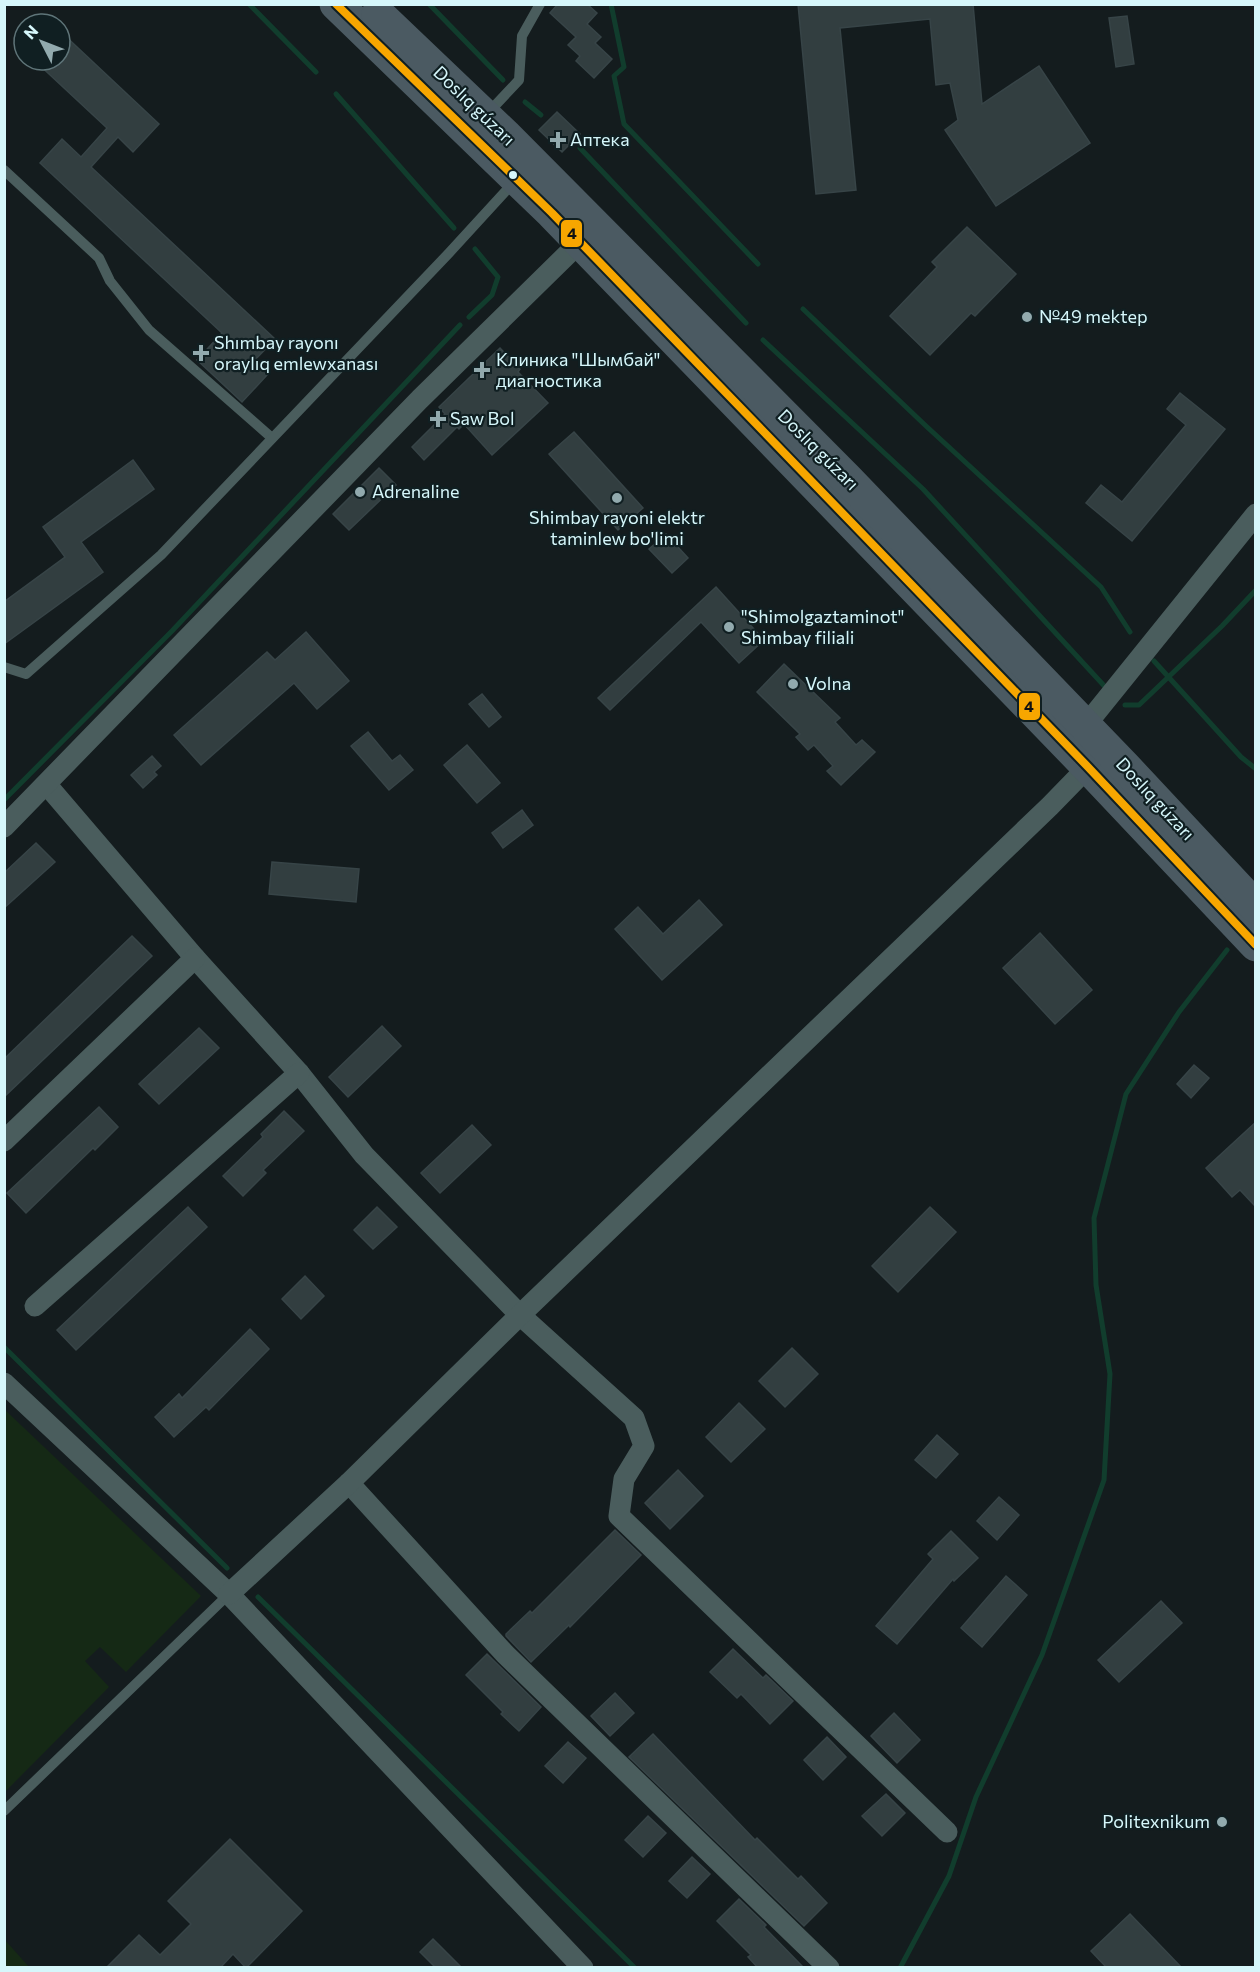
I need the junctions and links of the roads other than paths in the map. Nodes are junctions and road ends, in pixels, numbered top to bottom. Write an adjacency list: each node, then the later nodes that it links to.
1 (336, 4): 5 (main road, Doslıq gúzarı)
2 (368, 4): 4 (main road, Doslıq gúzarı)
3 (540, 4): 4 (lane)
4 (485, 116): 5 (main road, Doslıq gúzarı)
5 (513, 165): 7 (main road, Doslıq gúzarı); 8 (lane); 11 (main road, Doslıq gúzarı)
6 (4, 170): 8 (lane)
7 (580, 242): 12 (main road, Doslıq gúzarı); 13 (street)
8 (272, 438): 10 (lane)
9 (1256, 514): 11 (street)
10 (4, 666)
11 (1085, 726): 15 (main road, Doslıq gúzarı)
12 (1088, 768): 16 (main road, Doslıq gúzarı); 21 (street)
13 (47, 785): 14 (street); 17 (street)
14 (4, 828)
15 (1256, 907)
16 (1256, 945)
17 (195, 958): 18 (street); 19 (street)
18 (299, 1073): 20 (street); 21 (street)
19 (4, 1141)
20 (35, 1306)
21 (520, 1315): 23 (street); 26 (street)
22 (4, 1383): 24 (street)
23 (349, 1483): 24 (street); 28 (street)
24 (229, 1594): 25 (lane); 27 (street)
25 (4, 1811)
26 (947, 1832)
27 (584, 1968)
28 (828, 1968)

